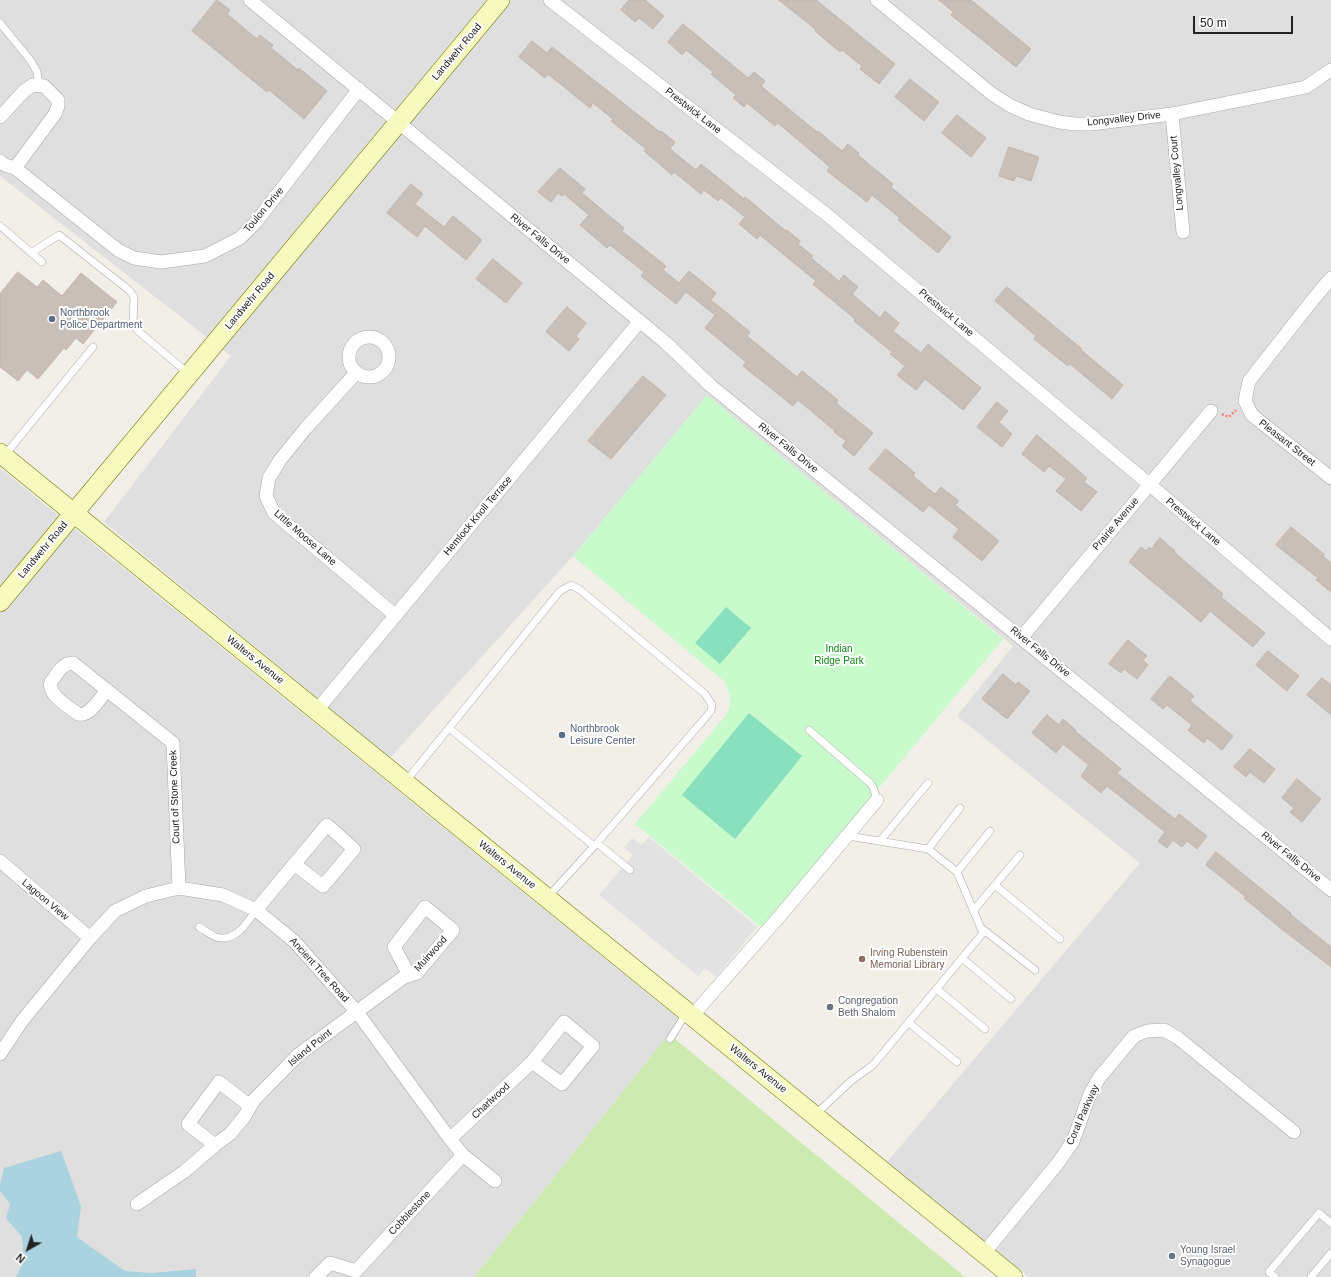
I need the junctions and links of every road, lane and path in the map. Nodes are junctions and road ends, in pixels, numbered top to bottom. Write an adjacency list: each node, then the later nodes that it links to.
1 (250, 0): 8 (street, River Falls Drive)
2 (500, 0): 11 (main road, Landwehr Road)
3 (550, 0): 27 (street, Prestwick Lane)
4 (877, 0): 9 (street, Longvalley Drive)
5 (0, 23): 7 (lane)
6 (1331, 70): 9 (street, Longvalley Drive)
7 (39, 86): 10 (street); 13 (street)
8 (359, 89): 11 (street, River Falls Drive); 13 (street, Toulon Drive)
9 (1172, 114): 15 (street, Longvalley Court)
10 (0, 117)
11 (398, 123): 19 (street, River Falls Drive); 22 (main road, Landwehr Road)
12 (0, 161): 13 (street, Toulon Drive)
13 (15, 168)
14 (0, 226): 16 (lane)
15 (1183, 232)
16 (31, 253): 17 (lane); 22 (lane)
17 (42, 262)
18 (1331, 278): 23 (street)
19 (640, 321): 30 (street, Hemlock Knoll Terrace); 31 (street, River Falls Drive)
20 (93, 347): 25 (lane)
21 (357, 372): 30 (street, Little Moose Lane)
22 (189, 374): 28 (main road, Landwehr Road)
23 (1245, 401): 24 (path); 26 (street, Pleasant Street)
24 (1211, 411): 27 (street, Prairie Avenue)
25 (2, 454): 28 (main road, Walters Avenue)
26 (1331, 478)
27 (1149, 484): 31 (street, Prairie Avenue); 32 (street, Prestwick Lane)
28 (74, 513): 29 (main road, Landwehr Road); 34 (main road, Walters Avenue)
29 (0, 602)
30 (395, 615): 34 (street, Hemlock Knoll Terrace)
31 (1022, 638): 53 (street, River Falls Drive)
32 (1331, 639)
33 (107, 690): 52 (street, Court of Stone Creek)
34 (317, 710): 37 (main road, Walters Avenue)
35 (449, 728): 37 (lane); 44 (lane); 44 (lane)
36 (809, 730): 39 (lane)
37 (405, 782): 54 (main road, Walters Avenue)
38 (928, 783): 43 (lane)
39 (877, 800): 42 (street)
40 (960, 808): 45 (lane)
41 (990, 831): 50 (lane)
42 (848, 836): 43 (lane); 67 (street)
43 (880, 841): 45 (lane)
44 (595, 845): 49 (lane); 54 (lane)
45 (928, 849): 50 (lane)
46 (1020, 855): 51 (lane)
47 (0, 861): 59 (street, Lagoon View)
48 (294, 864): 48 (street); 55 (street)
49 (630, 870)
50 (957, 872): 56 (lane)
51 (995, 885): 56 (lane); 60 (lane)
52 (179, 888): 55 (street, Ancient Tree Road); 59 (street, Ancient Tree Road)
53 (1331, 890)
54 (547, 898): 67 (main road, Walters Avenue)
55 (256, 910): 58 (lane); 66 (street, Ancient Tree Road)
56 (973, 911): 57 (lane)
57 (980, 926): 61 (lane); 62 (lane)
58 (199, 927)
59 (90, 938): 71 (street, Ancient Tree Road)
60 (1060, 939)
61 (962, 958): 64 (lane); 65 (lane)
62 (1035, 970)
63 (409, 975): 63 (street, Muirwood); 66 (street, Muirwood)
64 (937, 989): 68 (lane); 69 (lane)
65 (1011, 999)
66 (357, 1012): 74 (street, Island Point); 77 (street, Ancient Tree Road)
67 (690, 1014): 70 (lane); 75 (main road, Walters Avenue)
68 (909, 1023): 73 (lane); 75 (lane)
69 (985, 1029)
70 (670, 1040)
71 (0, 1054)
72 (532, 1062): 72 (street, Charlwood); 77 (street, Charlwood)
73 (957, 1062)
74 (250, 1106): 78 (street, Island Point); 78 (street)
75 (815, 1116): 83 (main road, Walters Avenue)
76 (1294, 1132): 83 (street, Coral Parkway)
77 (450, 1139): 79 (street, Ancient Tree Road)
78 (215, 1145): 81 (street, Island Point)
79 (463, 1155): 80 (street, Ancient Tree Road); 85 (street, Cobblestone)
80 (495, 1181)
81 (137, 1204)
82 (1331, 1224): 88 (lane)
83 (984, 1253): 87 (main road, Walters Avenue)
84 (1331, 1253): 89 (lane)
85 (356, 1274): 86 (street, Cobblestone)
86 (316, 1277)
87 (1013, 1277)
88 (1275, 1277)
89 (1311, 1277)

